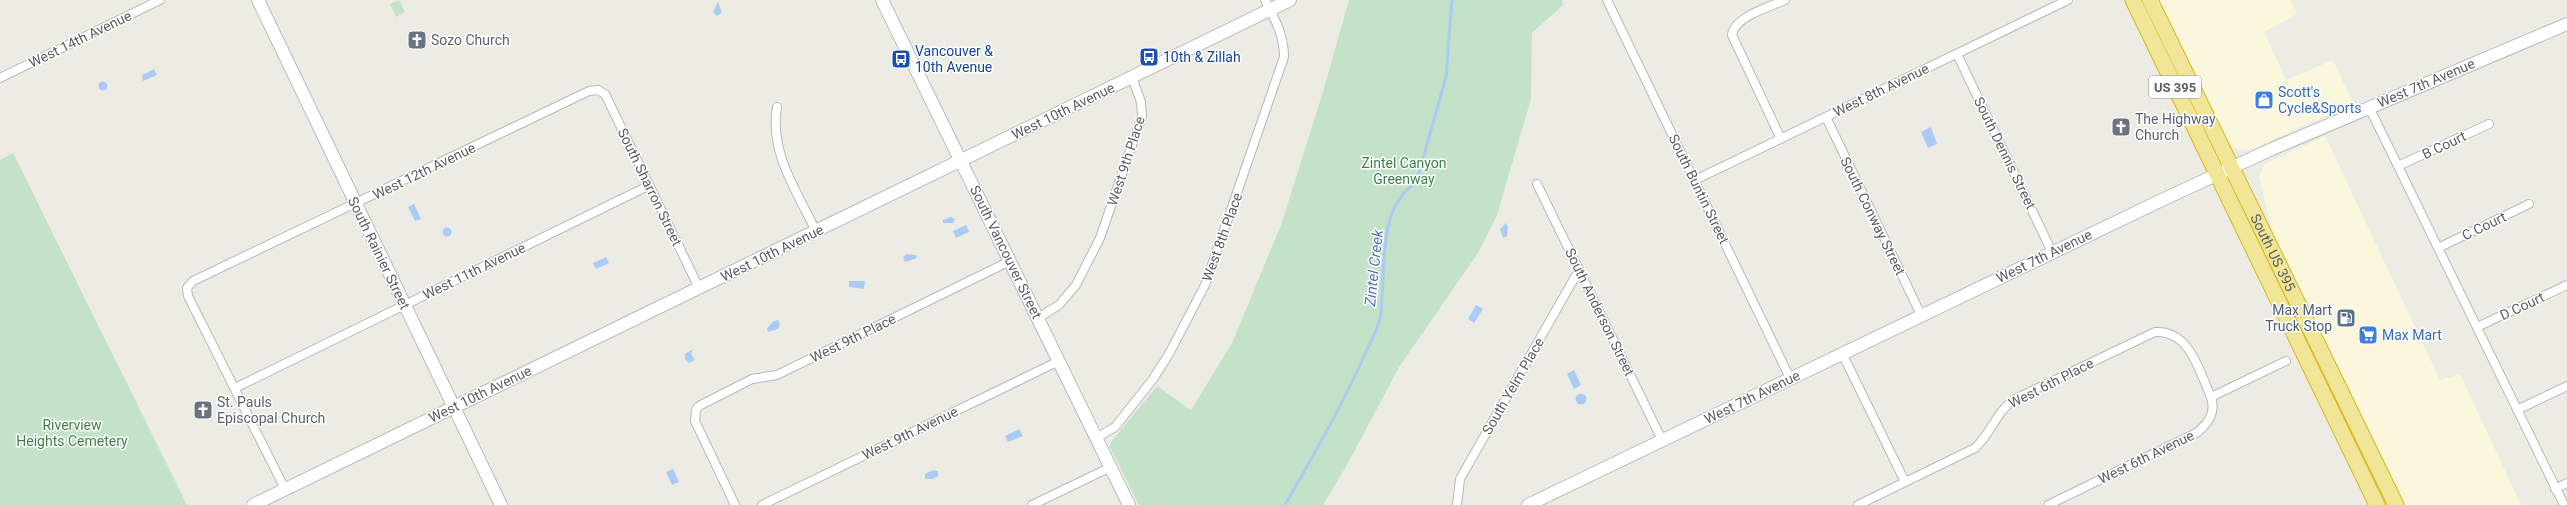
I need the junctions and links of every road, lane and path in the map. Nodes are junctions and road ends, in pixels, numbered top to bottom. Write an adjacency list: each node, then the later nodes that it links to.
1 (160, 0): 14 (street, West 14th Avenue)
2 (258, 0): 28 (street, South Rainier Street)
3 (882, 0): 21 (street, South Vancouver Street)
4 (1290, 0): 10 (street, West 10th Avenue)
5 (1607, 0): 25 (street, South Buntin Street)
6 (1784, 0): 20 (street)
7 (2068, 0): 12 (street, West 8th Avenue)
8 (2133, 0): 24 (highway, South US 395 / US 395)
9 (2150, 0): 23 (highway, South US 395 / US 395)
10 (1268, 5): 13 (street, West 10th Avenue); 50 (street, West 8th Place)
11 (2567, 24): 17 (street, West 7th Avenue)
12 (1957, 54): 18 (street, West 8th Avenue); 32 (street, South Dennis Street)
13 (1132, 77): 21 (street, West 10th Avenue); 39 (street, West 9th Place)
14 (0, 78)
15 (598, 90): 27 (street, South Sharron Street); 28 (street, West 12th Avenue)
16 (777, 107): 30 (street)
17 (2369, 107): 22 (street); 23 (street, West 7th Avenue)
18 (1826, 117): 20 (street, West 8th Avenue); 38 (street, South Conway Street)
19 (2489, 124): 22 (street, B Court)
20 (1781, 139): 25 (street, West 8th Avenue)
21 (960, 161): 30 (street, West 10th Avenue); 33 (street, South Vancouver Street)
22 (2398, 166): 31 (street)
23 (2231, 168): 24 (street, West 7th Avenue); 68 (highway, South US 395 / US 395)
24 (2216, 175): 32 (street, West 7th Avenue); 67 (highway, South US 395 / US 395)
25 (1695, 180): 44 (street, South Buntin Street)
26 (1537, 184): 34 (street, South Anderson Street)
27 (648, 186): 36 (street, South Sharron Street); 37 (street, West 11th Avenue)
28 (356, 204): 37 (street, South Rainier Street); 46 (street, West 12th Avenue)
29 (2529, 204): 31 (street, C Court)
30 (816, 231): 36 (street, West 10th Avenue)
31 (2438, 248): 40 (street)
32 (2052, 252): 38 (street, West 7th Avenue)
33 (1010, 261): 39 (street, South Vancouver Street); 59 (street, West 9th Place)
34 (1579, 270): 51 (street, South Anderson Street); 63 (street, South Yelm Place)
35 (2567, 285): 40 (street, D Court)
36 (699, 288): 48 (street, West 10th Avenue)
37 (404, 305): 46 (street, West 11th Avenue); 48 (street, South Rainier Street)
38 (1921, 316): 41 (street, West 7th Avenue)
39 (1038, 318): 42 (street, South Vancouver Street)
40 (2477, 327): 49 (street)
41 (1842, 353): 44 (street, West 7th Avenue); 53 (street)
42 (1059, 361): 50 (street, South Vancouver Street); 60 (street, West 9th Avenue)
43 (2286, 361): 47 (street)
44 (1790, 378): 51 (street, West 7th Avenue)
45 (2567, 386): 49 (street)
46 (235, 388): 56 (street)
47 (2211, 397): 53 (street, West 6th Place); 66 (street, West 6th Avenue)
48 (454, 407): 56 (street, West 10th Avenue); 58 (street, South Rainier Street)
49 (2517, 410): 55 (street)
50 (1096, 438): 52 (street, South Vancouver Street)
51 (1662, 440): 64 (street, West 7th Avenue)
52 (1111, 467): 61 (street); 62 (street, South Vancouver Street)
53 (1904, 482): 65 (street, West 6th Place)
54 (2567, 483): 55 (street)
55 (2556, 488): 69 (street)
56 (285, 489): 57 (street, West 10th Avenue)
57 (253, 505)
58 (501, 505)
59 (735, 505)
60 (762, 505)
61 (1032, 505)
62 (1129, 505)
63 (1457, 505)
64 (1528, 505)
65 (1858, 505)
66 (2048, 505)
67 (2377, 505)
68 (2396, 505)
69 (2564, 505)

